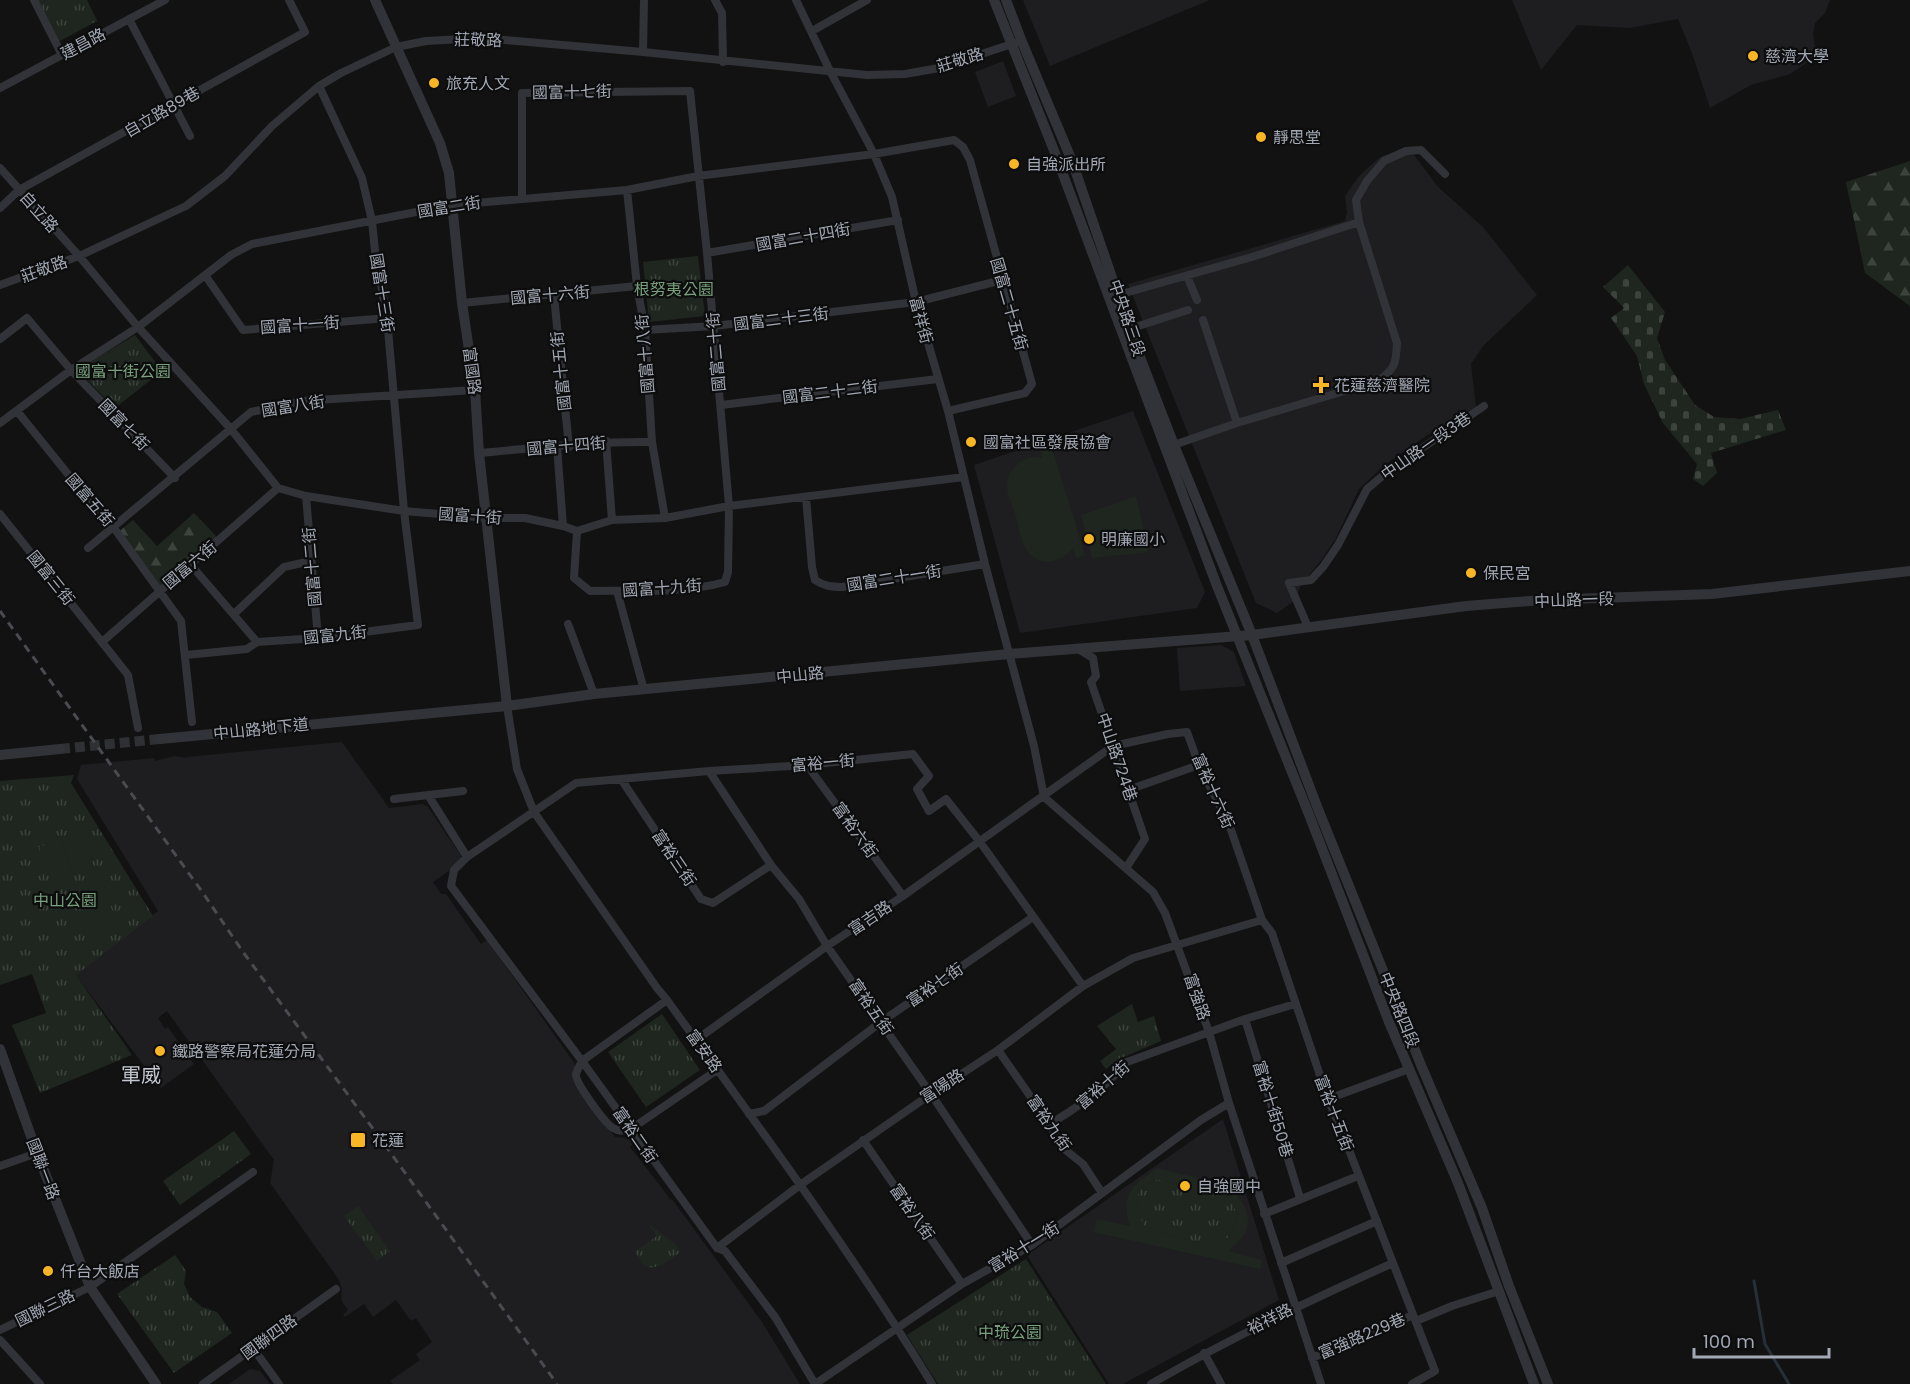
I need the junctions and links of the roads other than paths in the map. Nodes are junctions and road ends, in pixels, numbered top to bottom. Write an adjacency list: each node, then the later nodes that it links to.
1 (34, 0): 16 (street)
2 (165, 0): 11 (street, 建昌路)
3 (289, 0): 22 (street, 自立路89巷)
4 (375, 0): 14 (street, 富國路)
5 (644, 0): 15 (street)
6 (715, 0): 17 (street)
7 (796, 0): 12 (street, 富祥街)
8 (867, 0): 12 (street)
9 (994, 0): 13 (street, 中央路三段)
10 (1006, 0): 13 (street, 中央路三段)
11 (129, 19): 16 (street, 建昌路); 22 (street)
12 (813, 31): 18 (street, 富祥街)
13 (1017, 43): 18 (street, 莊敬路); 44 (street, 中央路三段); 55 (street, 中央路三段)
14 (396, 47): 15 (street, 莊敬路); 19 (street, 莊敬路); 32 (street, 富國路)
15 (643, 52): 17 (street, 莊敬路)
16 (62, 55): 20 (street, 建昌路)
17 (723, 62): 18 (street, 莊敬路)
18 (830, 71): 25 (street, 富祥街)
19 (319, 86): 35 (street, 國富十三街); 38 (street, 莊敬路)
20 (0, 88)
21 (690, 91): 28 (street, 國富二十街); 31 (street, 國富十七街)
22 (173, 105): 23 (street); 29 (street, 自立路89巷)
23 (190, 135)
24 (954, 140): 25 (street, 國富二街); 41 (street, 國富二十五街)
25 (874, 154): 28 (street, 國富二街); 34 (street, 富祥街)
26 (0, 168): 29 (street, 自立路)
27 (1445, 174): 36 (street)
28 (698, 176): 30 (street, 國富二街); 37 (street, 國富二十街)
29 (19, 190): 33 (street, 自立路89巷); 38 (street, 自立路)
30 (627, 190): 31 (street, 國富二街); 43 (street, 國富十八街)
31 (522, 197): 32 (street, 國富二街)
32 (452, 205): 35 (street, 國富二街); 48 (street, 富國路)
33 (0, 208)
34 (898, 220): 37 (street, 國富二十四街); 47 (street, 富祥街)
35 (372, 221): 39 (street, 國富二街); 50 (street, 國富十三街)
36 (1359, 222): 40 (street); 66 (street)
37 (707, 253): 52 (street, 國富二十街)
38 (79, 256): 42 (street, 莊敬路); 53 (street)
39 (205, 275): 50 (street, 國富十一街); 53 (street, 國富二街)
40 (1188, 276): 44 (street); 46 (street)
41 (1002, 280): 47 (street, 國富二十三街); 64 (street, 國富二十五街)
42 (0, 285)
43 (637, 286): 45 (street, 國富十六街); 54 (street, 國富十八街)
44 (1118, 295): 55 (street, 中央路三段)
45 (554, 296): 48 (street, 國富十六街); 71 (street, 國富十五街)
46 (1197, 300)
47 (916, 302): 52 (street, 國富二十三街); 58 (street, 富祥街)
48 (462, 303): 59 (street, 富國路)
49 (1188, 310): 55 (street)
50 (387, 318): 60 (street, 國富十三街)
51 (1203, 320): 66 (street)
52 (714, 326): 54 (street, 國富二十三街); 61 (street, 國富二十街)
53 (138, 327): 57 (street, 國富二街); 67 (street)
54 (645, 330): 69 (street, 國富十八街)
55 (1125, 331): 72 (street, 中央路三段)
56 (0, 339): 57 (street, 國富七街)
57 (71, 370): 63 (street, 國富二街); 74 (street, 國富七街)
58 (938, 379): 61 (street, 國富二十二街); 64 (street, 富祥街)
59 (475, 390): 60 (street, 國富八街); 73 (street, 富國路)
60 (395, 395): 67 (street, 國富八街); 80 (street, 國富十三街)
61 (721, 405): 79 (street, 國富二十街)
62 (1484, 406): 98 (street, 中山路一段3巷)
63 (17, 411): 65 (street, 國富二街); 86 (street, 國富五街)
64 (948, 411): 75 (street, 富祥街)
65 (0, 423)
66 (1237, 423): 72 (street)
67 (230, 428): 74 (street, 國富八街); 76 (street)
68 (606, 441): 69 (street, 國富十四街); 71 (street, 國富十四街); 84 (street)
69 (652, 442): 83 (street, 國富十八街)
70 (557, 446): 71 (street, 國富十四街); 73 (street, 國富十四街); 85 (street)
71 (569, 447)
72 (1170, 447): 99 (street, 中央路三段); 100 (street, 中央路三段)
73 (479, 453): 82 (street, 富國路)
74 (175, 477): 86 (street, 國富八街)
75 (964, 477): 78 (street); 90 (street, 富祥街)
76 (278, 488): 77 (street, 國富十街); 91 (street, 國富六街)
77 (306, 496): 80 (street, 國富十街); 89 (street, 國富十二街)
78 (806, 497): 79 (street); 90 (street, 國富二十一街)
79 (729, 506): 83 (street); 94 (street, 國富十九街)
80 (404, 511): 82 (street, 國富十街); 97 (street, 國富十三街)
81 (0, 514): 102 (street, 國富三街)
82 (488, 518): 85 (street, 國富十街); 109 (street, 富國路)
83 (665, 518): 84 (street)
84 (612, 520): 87 (street)
85 (563, 525): 87 (street, 國富十街)
86 (114, 528): 88 (street, 國富八街); 93 (street, 國富五街)
87 (577, 531): 94 (street, 國富十九街)
88 (88, 548)
89 (310, 561): 95 (street); 101 (street, 國富十二街)
90 (985, 564): 105 (street, 富祥街)
91 (191, 565): 93 (street, 國富六街); 95 (street)
92 (1910, 571): 98 (street, 中山路一段)
93 (160, 591): 102 (street, 國富六街); 106 (street, 國富五街)
94 (617, 591): 107 (street)
95 (234, 614): 103 (street)
96 (568, 624): 108 (street)
97 (412, 625): 101 (street, 國富九街)
98 (1308, 627): 99 (street, 中山路一段)
99 (1252, 635): 100 (street, 中山路一段); 192 (street, 中央路四段)
100 (1238, 636): 104 (street, 中山路); 148 (street, 中央路四段)
101 (318, 638): 103 (street, 國富九街)
102 (102, 642): 112 (street, 國富三街)
103 (257, 642): 106 (street, 國富九街)
104 (1080, 650): 105 (street, 中山路); 114 (street, 中山路724巷)
105 (1009, 654): 107 (street, 中山路); 124 (street)
106 (186, 656): 111 (street, 國富五街)
107 (644, 690): 108 (street, 中山路)
108 (594, 694): 109 (street, 中山路)
109 (507, 706): 110 (street, 中山路); 126 (street, 富安路)
110 (363, 719): 113 (street, 中山路地下道)
111 (192, 722)
112 (138, 728)
113 (160, 739)
114 (1113, 746): 118 (street, 富裕十六街); 121 (street, 中山路724巷); 124 (street, 富裕十六街)
115 (60, 749): 116 (street)
116 (0, 755)
117 (807, 765): 119 (street, 富裕一街); 127 (street, 富裕一街); 132 (street, 富裕六街)
118 (1199, 765): 121 (street); 134 (street, 富裕十六街)
119 (709, 771): 120 (street, 富裕一街); 129 (street, 富裕五街)
120 (621, 779): 126 (street, 富裕一街); 129 (street, 富裕三街)
121 (1128, 790): 130 (street, 中山路724巷)
122 (463, 791): 123 (street)
123 (428, 795): 125 (street); 128 (street)
124 (1044, 797): 127 (street, 富吉路); 130 (street, 富強路)
125 (394, 799)
126 (534, 813): 128 (street, 富裕一街); 138 (street, 富安路)
127 (980, 842): 132 (street, 富吉路); 133 (street, 富裕一街)
128 (467, 857): 131 (street, 富裕一街)
129 (771, 865): 136 (street, 富裕五街)
130 (1126, 868): 135 (street, 富強路)
131 (451, 886): 146 (street, 富裕二街)
132 (903, 896): 136 (street, 富吉路)
133 (1033, 917): 137 (street, 富裕一街); 141 (street, 富裕七街)
134 (1262, 920): 135 (street); 139 (street, 富裕十六街)
135 (1178, 943): 137 (street, 富陽路); 142 (street, 富強路)
136 (827, 946): 141 (street, 富裕五街); 143 (street, 富吉路)
137 (1083, 986): 145 (street, 富陽路)
138 (668, 1000): 143 (street, 富安路); 146 (street)
139 (1295, 1004): 140 (street, 富裕十街); 150 (street, 富裕十五街)
140 (1245, 1019): 142 (street, 富裕十街); 162 (street, 富裕十街50巷)
141 (881, 1022): 149 (street, 富裕五街); 152 (street, 富裕七街)
142 (1209, 1032): 151 (street, 富強路); 153 (street, 富裕十街)
143 (696, 1040): 147 (street, 富安路)
144 (0, 1049): 156 (street, 國聯一路)
145 (998, 1050): 149 (street, 富陽路); 153 (street, 富裕九街)
146 (582, 1061): 154 (street, 富裕二街); 154 (street)
147 (717, 1070): 152 (street, 富安路); 154 (street)
148 (1409, 1070): 150 (street); 172 (street, 中央路四段)
149 (931, 1094): 155 (street, 富陽路); 165 (street, 富裕五街)
150 (1328, 1099): 159 (street, 富裕十五街)
151 (1229, 1103): 161 (street, 富裕十一街); 163 (street, 富強路)
152 (749, 1114): 160 (street, 富安路)
153 (1049, 1124): 161 (street, 富裕九街)
154 (631, 1129): 166 (street, 富裕二街)
155 (863, 1140): 160 (street, 富陽路); 169 (street, 富裕八街)
156 (37, 1153): 157 (street); 170 (street, 國聯一路)
157 (0, 1166)
158 (253, 1172): 170 (street)
159 (1358, 1176): 162 (street); 164 (street, 富裕十五街)
160 (800, 1185): 166 (street, 富陽路); 175 (street, 富安路)
161 (1102, 1193): 165 (street, 富裕十一街)
162 (1300, 1198): 163 (street)
163 (1264, 1214): 167 (street, 富強路)
164 (1377, 1221): 167 (street); 168 (street)
165 (1032, 1245): 169 (street, 富裕十一街)
166 (717, 1248): 185 (street, 富裕二街)
167 (1281, 1263): 173 (street, 富強路)
168 (1393, 1263): 173 (street, 裕祥路); 174 (street)
169 (962, 1284): 175 (street, 富裕十一街)
170 (90, 1287): 176 (street, 國聯三路); 182 (street, 國聯一路)
171 (336, 1289): 178 (street, 國聯四路)
172 (1499, 1291): 174 (street, 富強路229巷); 191 (street, 中央路四段)
173 (1295, 1306): 179 (street, 裕祥路); 180 (street, 富強路)
174 (1414, 1318): 180 (street, 富強路229巷); 190 (street)
175 (899, 1329): 185 (street, 富裕十一街); 186 (street, 富安路)
176 (0, 1330)
177 (0, 1340): 181 (street)
178 (253, 1348): 183 (street, 國聯四路); 184 (street)
179 (1204, 1353): 187 (street, 裕祥路); 188 (street)
180 (1312, 1358): 189 (street, 富強路)
181 (40, 1384)
182 (156, 1384)
183 (203, 1384)
184 (279, 1384)
185 (815, 1384)
186 (932, 1384)
187 (1151, 1384)
188 (1221, 1384)
189 (1321, 1384)
190 (1412, 1384)
191 (1534, 1384)
192 (1548, 1384)

